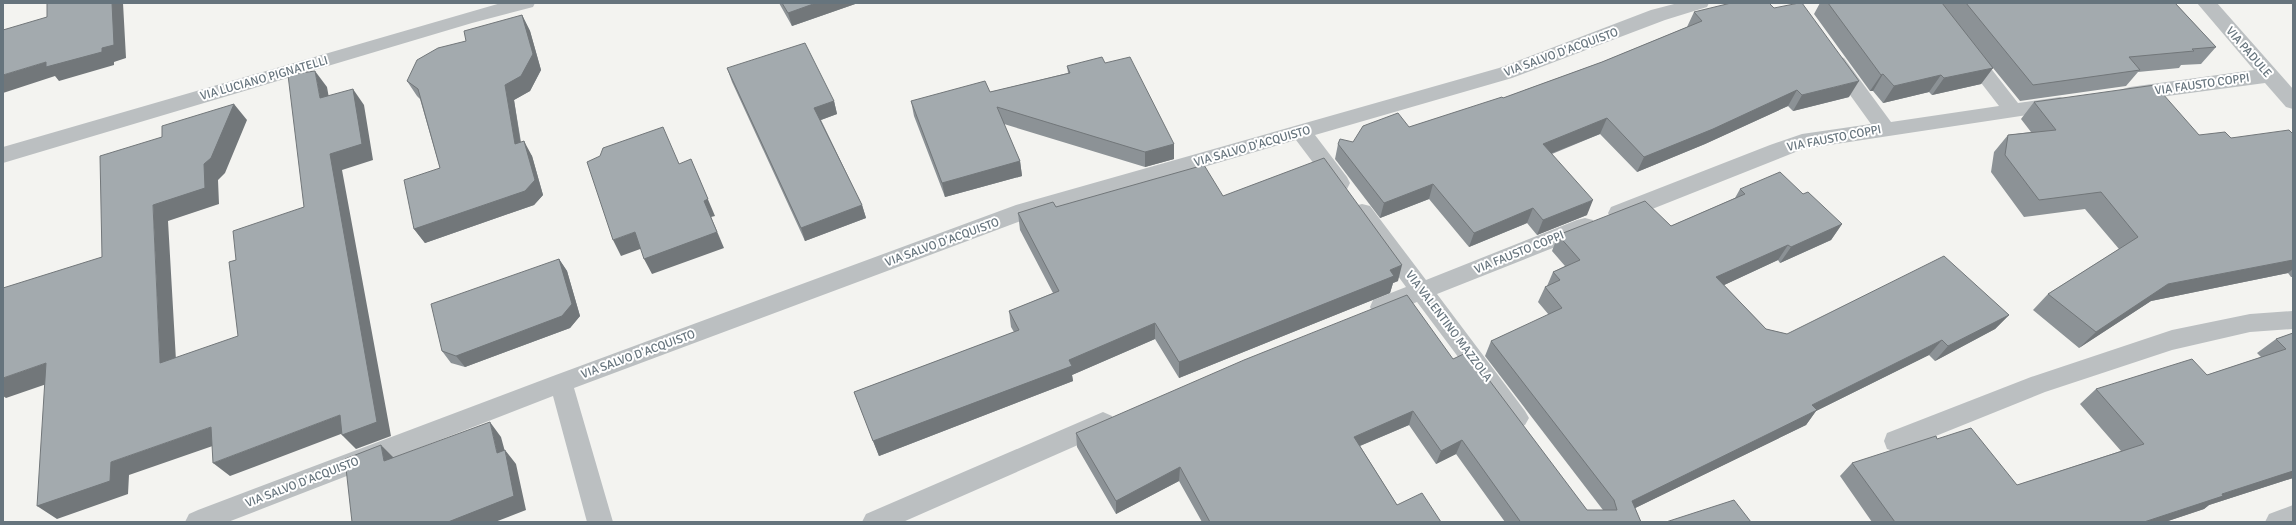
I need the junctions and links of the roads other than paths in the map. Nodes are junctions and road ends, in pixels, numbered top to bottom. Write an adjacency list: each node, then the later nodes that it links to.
1 (526, 3): 14 (street, VIA LUCIANO PIGNATELLI)
2 (1700, 3): 4 (street, VIA SALVO D'ACQUISTO)
3 (2206, 3): 7 (street, VIA PADULE)
4 (1651, 9): 13 (street, VIA SALVO D'ACQUISTO)
5 (1957, 39): 11 (street)
6 (1828, 51): 12 (street)
7 (2269, 75): 8 (street, VIA FAUSTO COPPI); 10 (street, VIA PADULE)
8 (2114, 96)
9 (2083, 101): 11 (street, VIA FAUSTO COPPI)
10 (2293, 102)
11 (2013, 110): 12 (street, VIA FAUSTO COPPI)
12 (1885, 128): 15 (street, VIA FAUSTO COPPI)
13 (1301, 132): 15 (street, VIA VALENTINO MAZZOLA); 18 (street, VIA SALVO D'ACQUISTO)
14 (3, 155)
15 (1422, 290): 16 (street, VIA FAUSTO COPPI); 20 (street, VIA VALENTINO MAZZOLA)
16 (1364, 314)
17 (2293, 320): 21 (street)
18 (561, 383): 23 (street, VIA SALVO D'ACQUISTO); 24 (street)
19 (1124, 414): 25 (street)
20 (1530, 434)
21 (1896, 441)
22 (2293, 517): 26 (street)
23 (198, 522)
24 (600, 522)
25 (875, 522)
26 (2278, 522)

